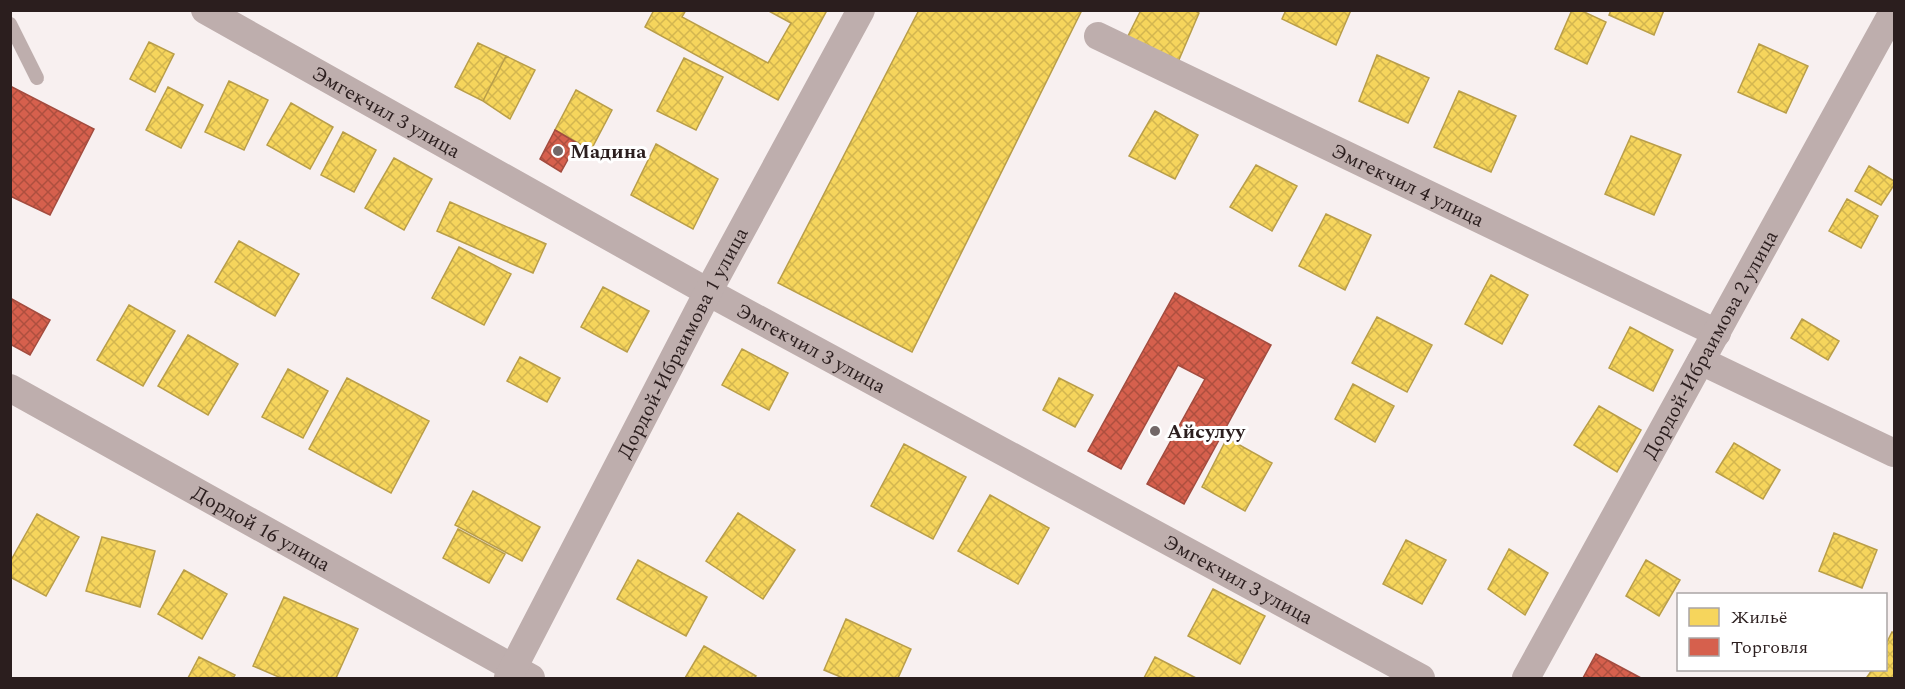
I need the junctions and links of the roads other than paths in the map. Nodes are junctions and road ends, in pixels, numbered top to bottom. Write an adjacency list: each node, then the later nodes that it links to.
1 (205, 10): 7 (street, Эмгекчил 3 улица)
2 (861, 10): 7 (street, Дордой-Ибраимова 1 улица)
3 (1894, 10): 8 (street, Дордой-Ибраимова 2 улица)
4 (10, 24): 6 (lane)
5 (1098, 36): 8 (street, Эмгекчил 4 улица)
6 (37, 78)
7 (708, 292): 12 (street, Дордой-Ибраимова 1 улица); 13 (street, Эмгекчил 3 улица)
8 (1717, 333): 9 (street, Дордой-Ибраимова 2 улица)
9 (1701, 361): 11 (street); 14 (street, Дордой-Ибраимова 2 улица)
10 (10, 388): 12 (street, Дордой 16 улица)
11 (1894, 453)
12 (518, 675)
13 (1421, 678)
14 (1526, 678)

